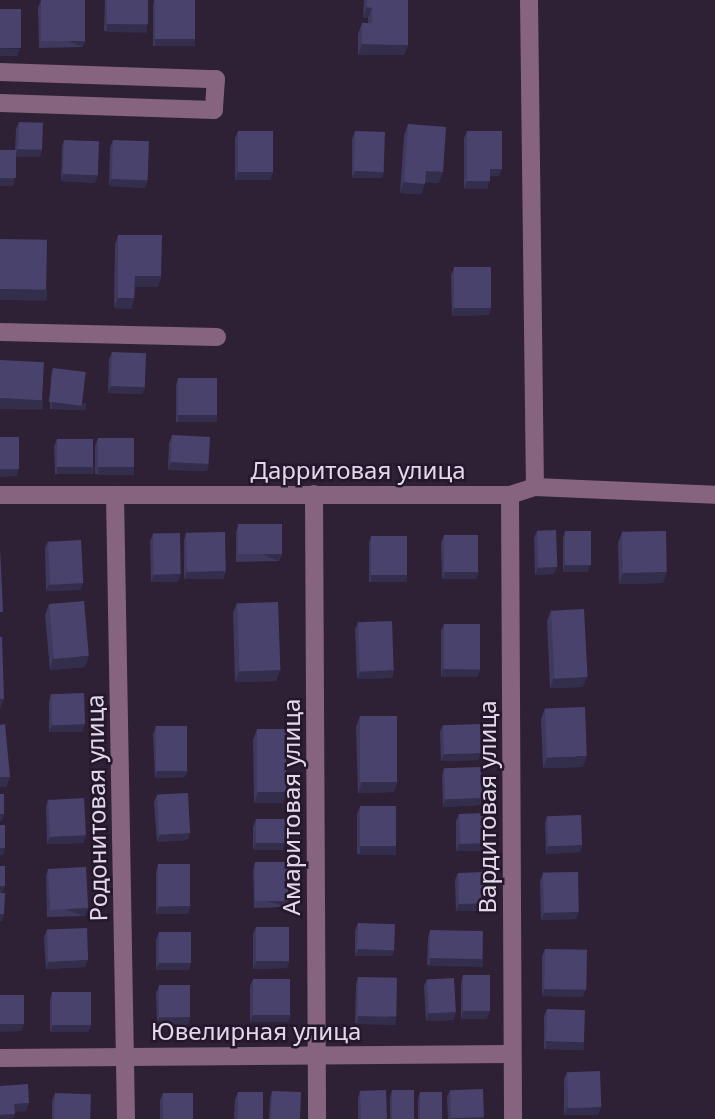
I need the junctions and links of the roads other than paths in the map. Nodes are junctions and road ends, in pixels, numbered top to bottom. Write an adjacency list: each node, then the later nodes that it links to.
1 (529, 0): 6 (street)
2 (0, 72): 3 (street)
3 (0, 103)
4 (0, 332): 5 (street)
5 (217, 337)
6 (535, 487): 10 (street, Дарритовая улица); 11 (street, Дарритовая улица)
7 (314, 494): 9 (street, Дарритовая улица); 10 (street, Дарритовая улица); 13 (street, Амаритовая улица)
8 (0, 495): 9 (street, Дарритовая улица)
9 (115, 495): 14 (street, Родонитовая улица)
10 (510, 495): 12 (street, Вардитовая улица)
11 (715, 495)
12 (512, 1054): 13 (street, Ювелирная улица); 18 (street, Вардитовая улица)
13 (317, 1055): 14 (street, Ювелирная улица); 17 (street, Амаритовая улица)
14 (125, 1057): 15 (street, Ювелирная улица); 16 (street, Родонитовая улица)
15 (0, 1058)
16 (126, 1119)
17 (317, 1119)
18 (513, 1119)

